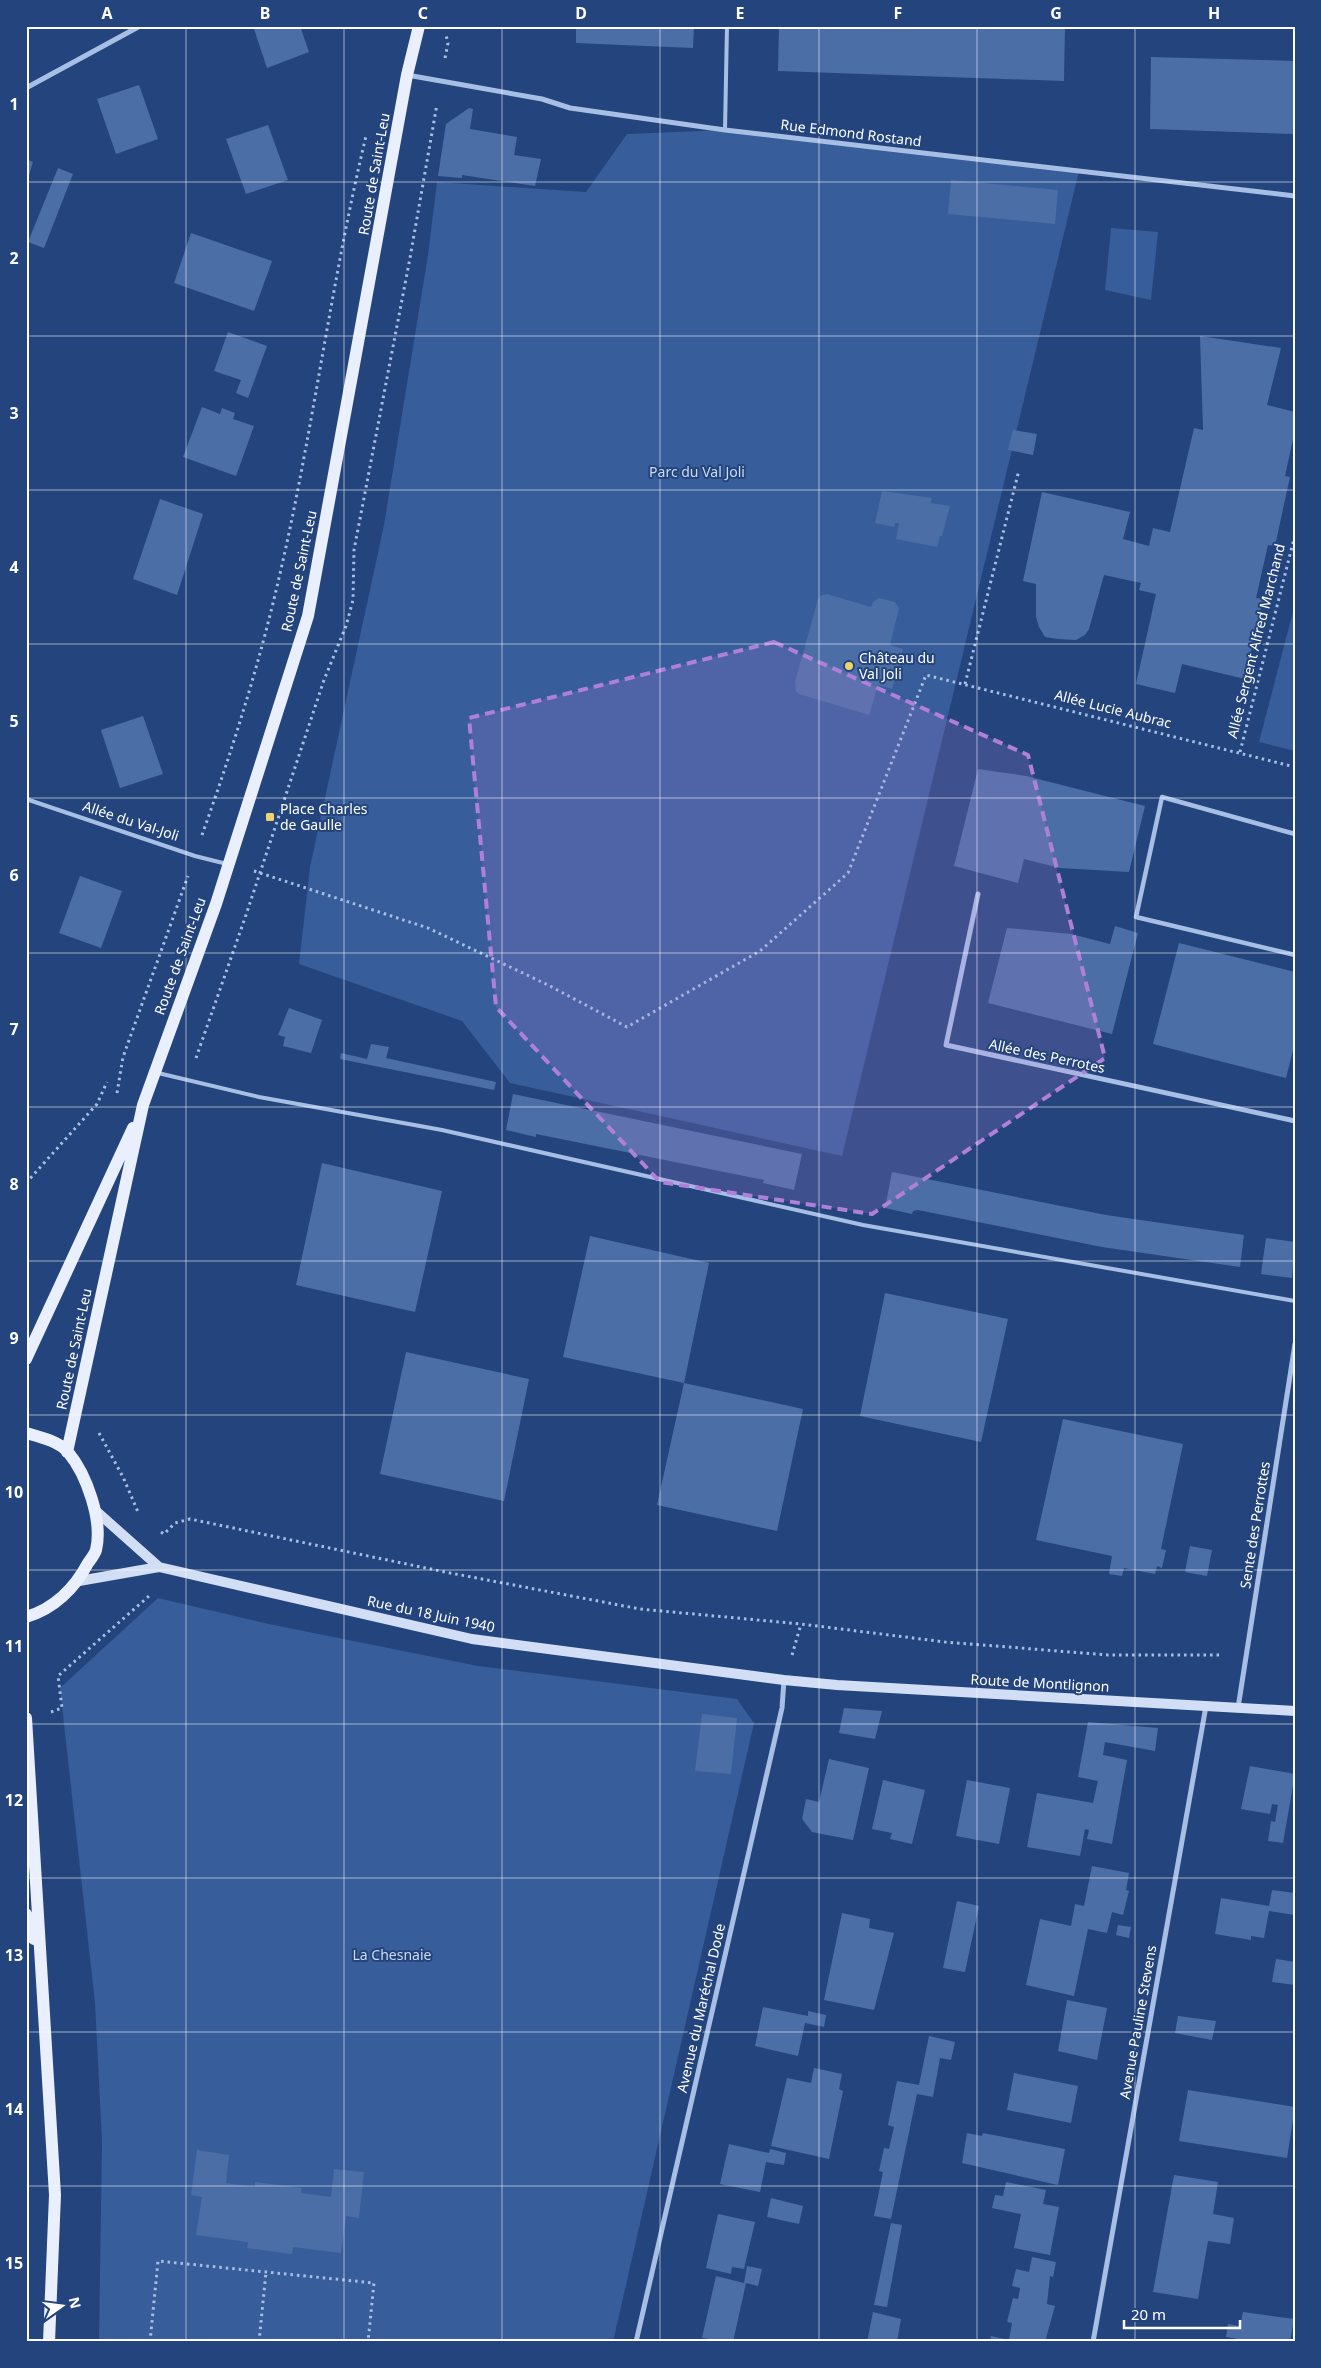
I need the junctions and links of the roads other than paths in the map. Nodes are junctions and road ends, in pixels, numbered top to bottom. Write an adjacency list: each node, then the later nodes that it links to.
1 (140, 26): 5 (street)
2 (419, 26): 4 (main road, Route de Saint-Leu)
3 (727, 26): 6 (lane)
4 (407, 75): 6 (street, Rue Edmond Rostand); 10 (main road, Route de Saint-Leu)
5 (26, 88)
6 (725, 130): 7 (street, Rue Edmond Rostand)
7 (1295, 196)
8 (26, 799): 10 (lane, Allée du Val-Joli)
9 (1295, 834): 12 (street)
10 (229, 864): 13 (main road, Route de Saint-Leu)
11 (978, 894): 15 (street, Allée des Perrotes)
12 (1295, 955)
13 (153, 1072): 14 (main road, Route de Saint-Leu); 16 (lane)
14 (143, 1105): 18 (main road, Route de Saint-Leu); 20 (main road, Route de Saint-Leu)
15 (1295, 1121)
16 (1295, 1300)
17 (1295, 1344): 27 (street, Sente des Perrottes)
18 (26, 1359)
19 (26, 1433): 20 (main road)
20 (67, 1452): 21 (main road)
21 (96, 1512): 22 (main road, Rue du 18 Juin 1940); 23 (main road)
22 (159, 1568): 23 (main road); 25 (main road, Rue du 18 Juin 1940)
23 (79, 1581): 24 (main road)
24 (26, 1617)
25 (784, 1680): 26 (main road, Route de Montlignon); 33 (street, Avenue du Maréchal Dode)
26 (1206, 1706): 27 (main road, Route de Montlignon); 34 (street, Avenue Pauline Stevens)
27 (1237, 1709): 28 (main road, Route de Montlignon)
28 (1295, 1712)
29 (26, 1719): 31 (main road)
30 (26, 1914): 31 (main road)
31 (40, 1958): 32 (main road)
32 (49, 2342)
33 (636, 2342)
34 (1093, 2342)

